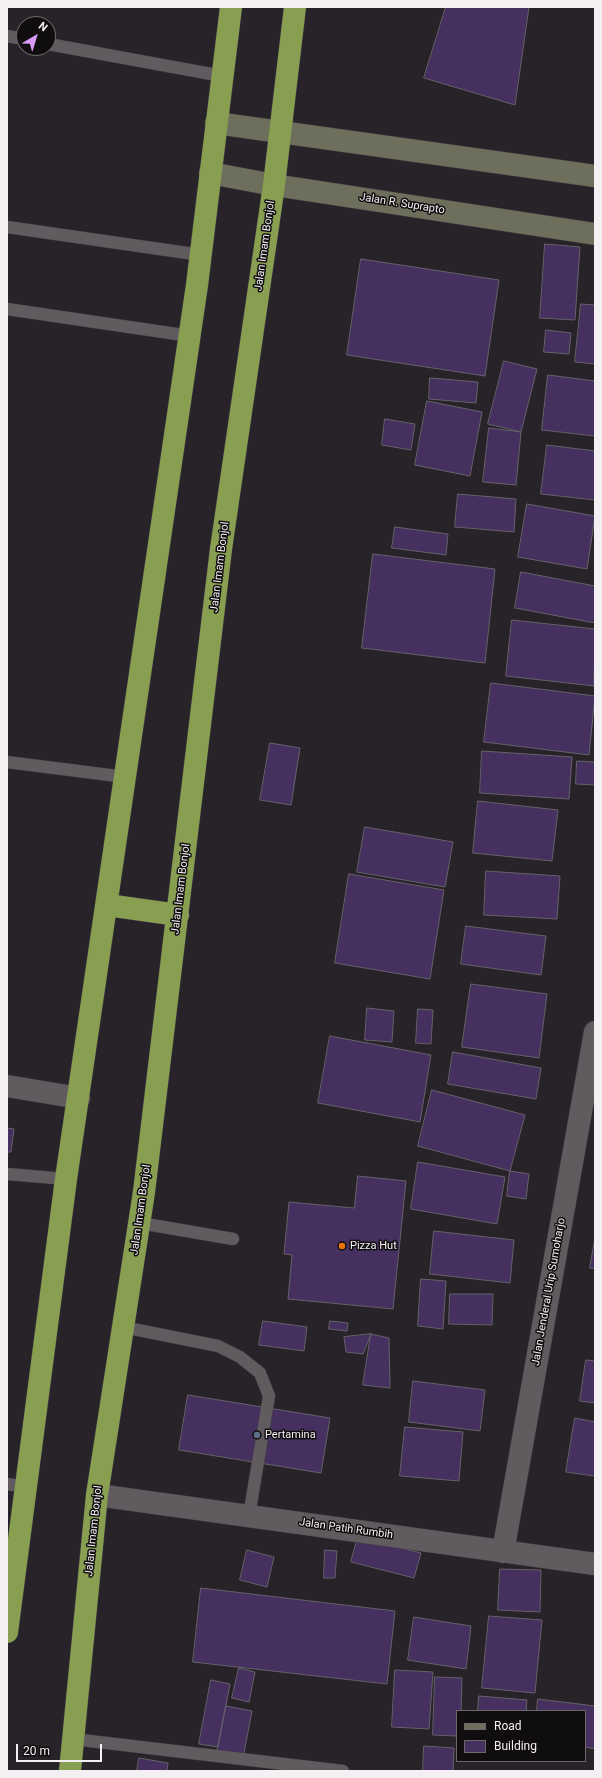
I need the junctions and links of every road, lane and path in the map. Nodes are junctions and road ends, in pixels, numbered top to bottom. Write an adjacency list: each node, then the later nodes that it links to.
1 (231, 7): 4 (highway)
2 (296, 7): 6 (highway, Jalan Imam Bonjol)
3 (56, 45): 4 (lane)
4 (222, 76): 5 (highway)
5 (216, 123): 6 (main road); 7 (highway)
6 (281, 132): 8 (main road); 9 (highway, Jalan Imam Bonjol)
7 (210, 173): 9 (main road, Jalan R. Suprapto); 12 (highway)
8 (595, 176)
9 (274, 185): 11 (main road, Jalan R. Suprapto); 18 (highway, Jalan Imam Bonjol)
10 (7, 228): 12 (lane)
11 (595, 234)
12 (201, 255): 14 (highway)
13 (7, 309): 14 (lane)
14 (190, 336): 16 (highway)
15 (7, 762): 16 (lane)
16 (125, 777): 17 (highway)
17 (107, 905): 18 (highway); 21 (highway)
18 (178, 915): 24 (highway, Jalan Imam Bonjol)
19 (595, 1032): 30 (street, Jalan Jenderal Urip Sumoharjo)
20 (7, 1086): 21 (street)
21 (79, 1098): 23 (highway)
22 (7, 1174): 23 (lane)
23 (66, 1179): 27 (highway)
24 (140, 1223): 25 (lane); 26 (highway, Jalan Imam Bonjol)
25 (233, 1239)
26 (123, 1326): 28 (highway, Jalan Imam Bonjol); 29 (lane)
27 (16, 1486): 32 (highway)
28 (97, 1495): 29 (street, Jalan Patih Rumbih); 33 (highway, Jalan Imam Bonjol)
29 (249, 1516): 30 (street, Jalan Patih Rumbih)
30 (504, 1552): 31 (street, Jalan Patih Rumbih)
31 (595, 1564)
32 (7, 1632)
33 (73, 1739): 34 (highway, Jalan Imam Bonjol); 35 (lane)
34 (70, 1771)
35 (343, 1771)

